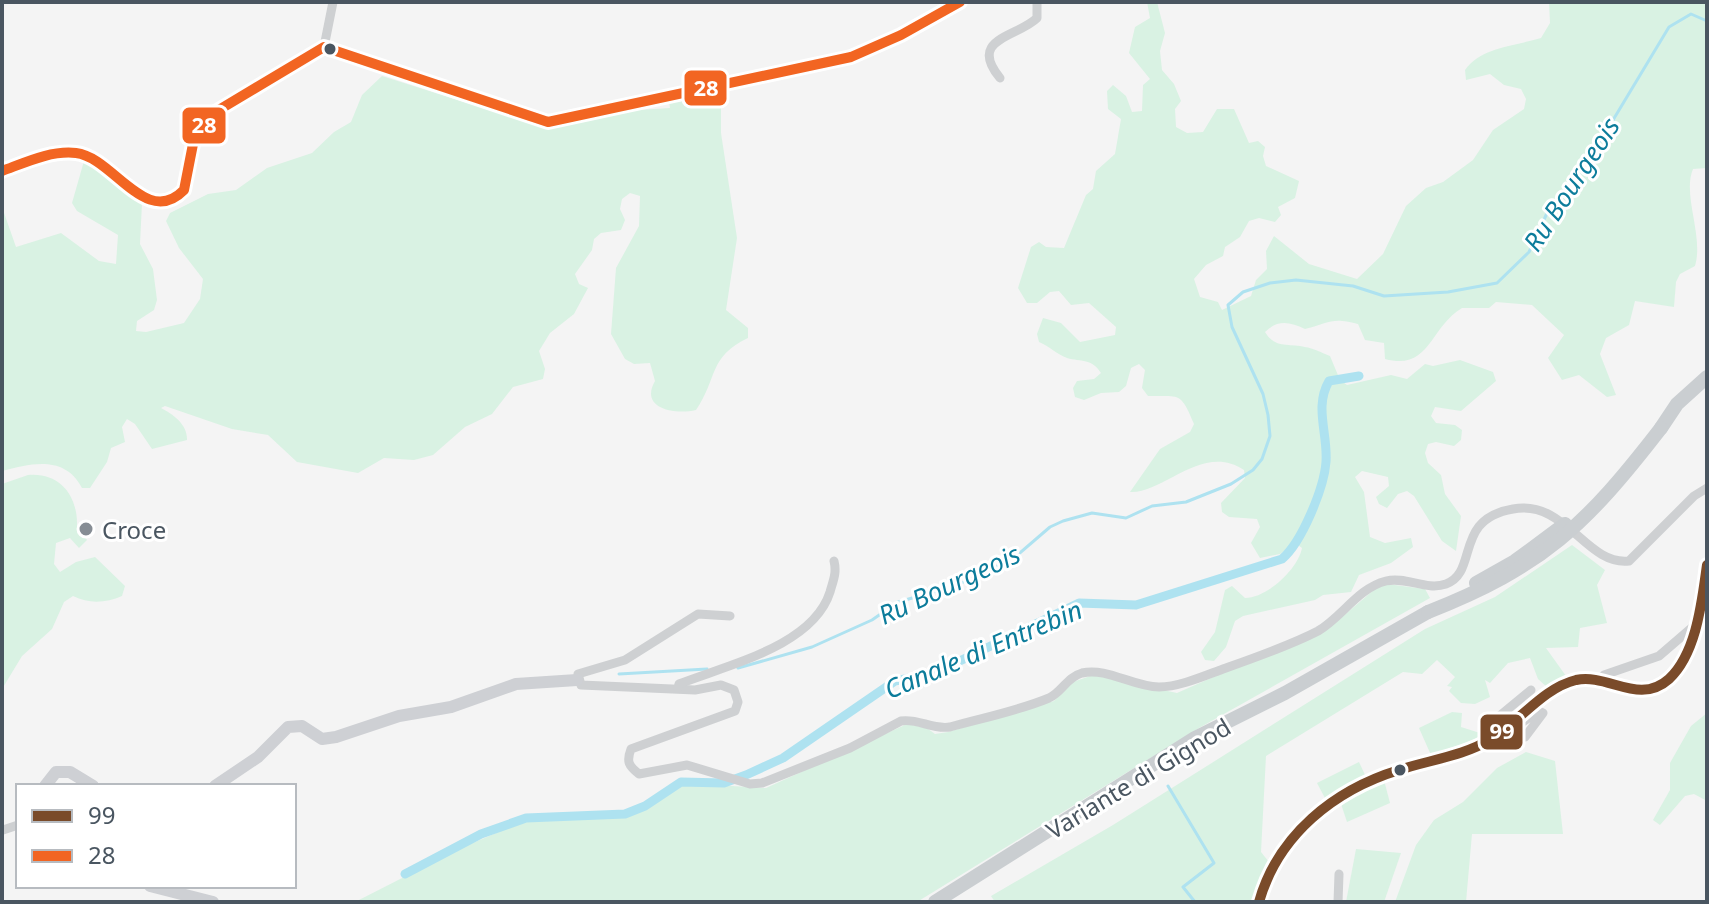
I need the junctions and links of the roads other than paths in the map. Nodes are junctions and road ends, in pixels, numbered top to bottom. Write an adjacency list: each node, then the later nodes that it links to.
1 (333, 2): 4 (street)
2 (960, 2): 4 (main road)
3 (1037, 2): 5 (street)
4 (324, 47): 6 (main road)
5 (1000, 78)
6 (2, 171)
7 (1707, 377): 26 (main road, Variante di Gignod, bridge)
8 (1707, 488): 15 (street)
9 (834, 561): 15 (street)
10 (1707, 565): 12 (main road)
11 (730, 616): 13 (street)
12 (1695, 625): 14 (street); 14 (main road)
13 (577, 680): 15 (street); 22 (main road)
14 (1600, 682): 17 (main road)
15 (678, 688)
16 (1531, 690): 19 (street)
17 (1511, 724): 18 (street); 19 (main road)
18 (1525, 737)
19 (1489, 740): 27 (main road)
20 (47, 784): 21 (main road)
21 (90, 784)
22 (218, 784)
23 (1339, 874): 28 (street)
24 (158, 888): 25 (main road)
25 (213, 902)
26 (935, 902)
27 (1259, 902)
28 (1338, 902)

